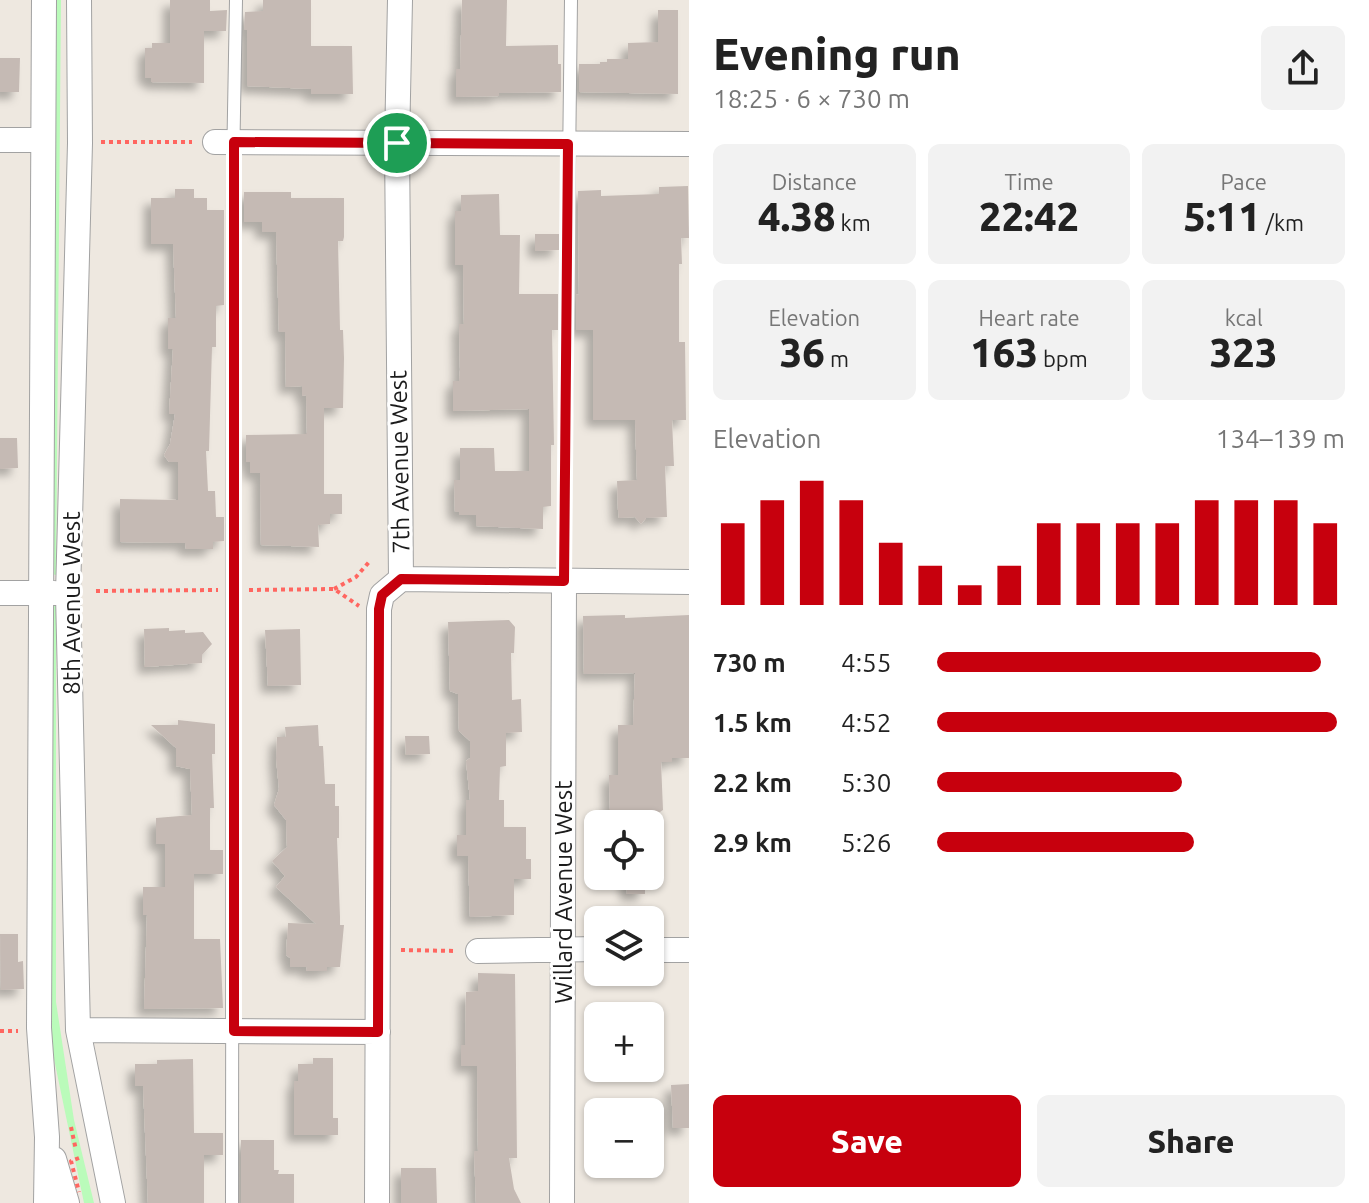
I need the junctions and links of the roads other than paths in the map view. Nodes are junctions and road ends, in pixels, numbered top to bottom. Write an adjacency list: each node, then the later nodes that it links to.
1 (44, 0): 7 (street, 8th Avenue West)
2 (79, 0): 17 (street, 8th Avenue West)
3 (236, 0): 8 (lane)
4 (400, 0): 9 (street, 7th Avenue West)
5 (571, 0): 10 (lane)
6 (0, 140): 7 (street)
7 (42, 140): 16 (street, 8th Avenue West)
8 (214, 142): 9 (street); 24 (lane)
9 (397, 143): 10 (street); 12 (street, 7th Avenue West)
10 (568, 144): 11 (street); 13 (lane)
11 (689, 144)
12 (401, 579): 13 (street); 25 (street, 7th Avenue West)
13 (564, 581): 14 (street); 18 (street, Willard Avenue West)
14 (689, 582)
15 (0, 593): 16 (street)
16 (40, 593): 17 (street); 26 (street, 8th Avenue West)
17 (68, 594): 23 (street, 8th Avenue West)
18 (564, 949): 19 (street); 22 (street); 32 (street, Willard Avenue West)
19 (584, 949)
20 (664, 950): 21 (street)
21 (689, 950)
22 (473, 951)
23 (78, 1030): 24 (street); 29 (street, 8th Avenue West)
24 (234, 1031): 25 (street); 30 (lane)
25 (378, 1032): 31 (street, 7th Avenue West)
26 (47, 1137): 27 (street, 8th Avenue West); 28 (street, 8th Avenue West)
27 (73, 1198)
28 (46, 1203)
29 (113, 1203)
30 (232, 1203)
31 (377, 1203)
32 (562, 1203)

